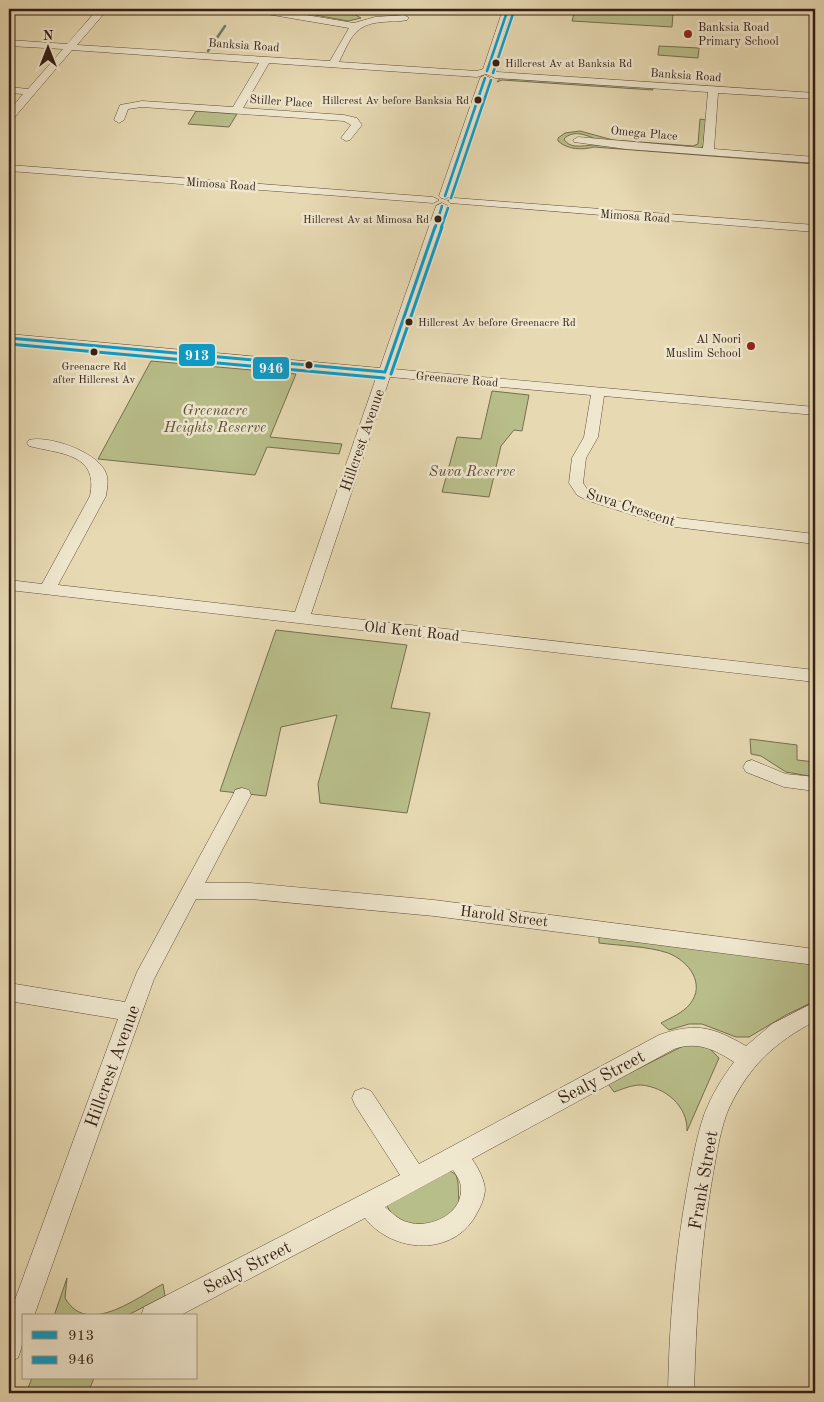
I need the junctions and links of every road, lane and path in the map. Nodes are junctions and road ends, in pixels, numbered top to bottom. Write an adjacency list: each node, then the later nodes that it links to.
1 (103, 9): 7 (street)
2 (255, 9): 5 (street)
3 (508, 9): 10 (street, Hillcrest Avenue)
4 (404, 18): 5 (street)
5 (355, 26): 9 (street)
6 (9, 42): 7 (street, Banksia Road)
7 (70, 46): 8 (street, Banksia Road); 13 (street)
8 (266, 59): 9 (street, Banksia Road); 15 (street, Stiller Place)
9 (334, 63): 10 (street, Banksia Road)
10 (486, 74): 11 (street, Banksia Road); 23 (street, Hillcrest Avenue)
11 (713, 89): 14 (street, Banksia Road); 20 (street)
12 (9, 90): 13 (street)
13 (31, 92): 16 (street)
14 (815, 96)
15 (236, 111): 17 (street, Stiller Place); 18 (street, Stiller Place)
16 (9, 117)
17 (119, 120)
18 (346, 138)
19 (578, 140): 20 (street, Omega Place)
20 (708, 152): 21 (street, Omega Place)
21 (815, 160)
22 (9, 168): 23 (street, Mimosa Road)
23 (444, 201): 24 (street, Mimosa Road); 26 (street, Hillcrest Avenue)
24 (815, 229)
25 (9, 338): 26 (street, Greenacre Road)
26 (385, 372): 27 (street, Greenacre Road); 33 (street, Hillcrest Avenue)
27 (598, 392): 28 (street, Greenacre Road); 30 (street, Suva Crescent)
28 (815, 411)
29 (34, 443): 32 (street)
30 (815, 539)
31 (9, 585): 32 (street, Old Kent Road)
32 (48, 590): 33 (street, Old Kent Road)
33 (301, 618): 34 (street, Old Kent Road)
34 (815, 676)
35 (752, 768): 36 (street)
36 (815, 784)
37 (242, 795): 38 (street, Hillcrest Avenue)
38 (191, 891): 39 (street, Harold Street); 42 (street, Hillcrest Avenue)
39 (815, 957)
40 (9, 992): 42 (street)
41 (815, 1011): 43 (street, Frank Street)
42 (131, 1012): 49 (street, Hillcrest Avenue)
43 (748, 1059): 45 (street, Sealy Street); 50 (street, Frank Street)
44 (364, 1098): 46 (street)
45 (457, 1155): 46 (street, Sealy Street); 47 (street)
46 (415, 1178): 47 (street, Sealy Street)
47 (368, 1204): 48 (street, Sealy Street)
48 (157, 1314)
49 (9, 1349)
50 (681, 1393)

